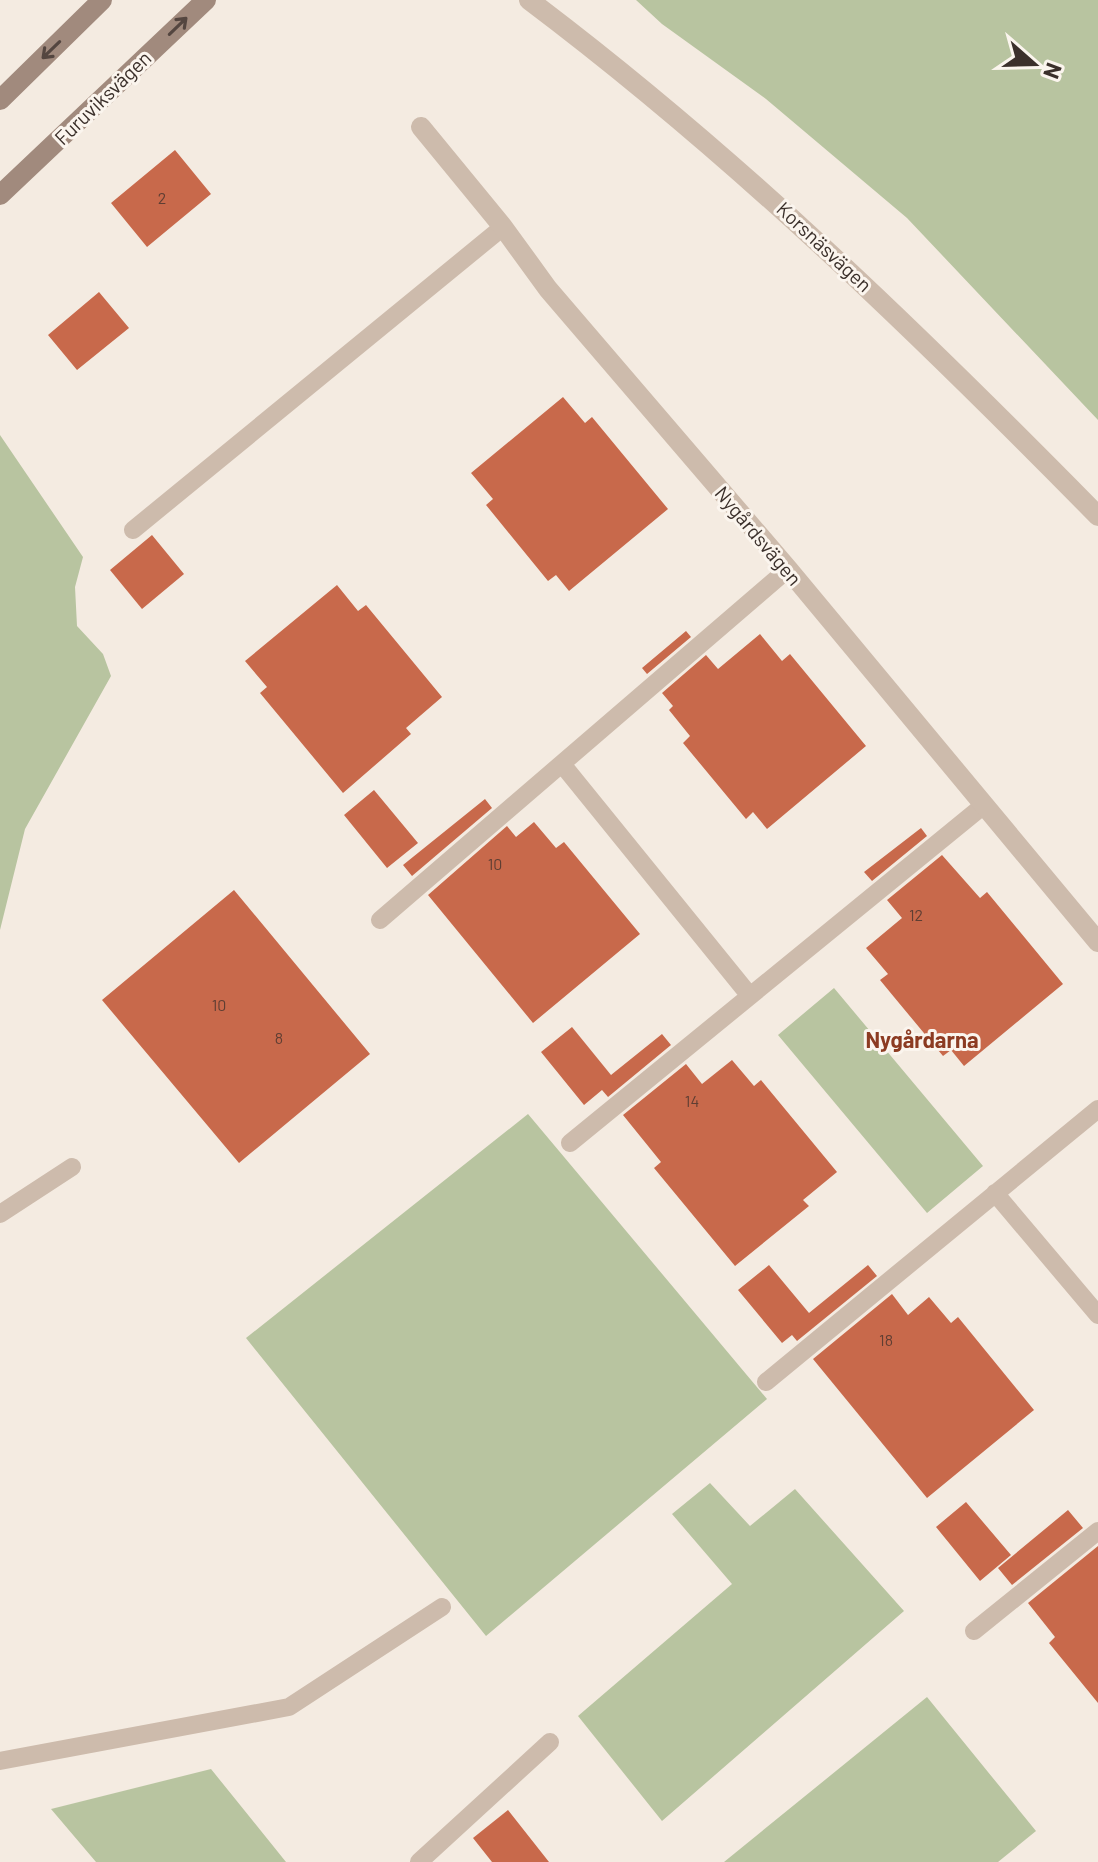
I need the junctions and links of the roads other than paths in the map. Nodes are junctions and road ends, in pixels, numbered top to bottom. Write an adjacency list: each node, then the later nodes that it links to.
1 (102, 0): 4 (main road, one-way to 4)
2 (206, 0): 6 (main road, Furuviksvägen, one-way to 2)
3 (529, 0): 8 (street, Korsnäsvägen)
4 (0, 100)
5 (421, 127): 7 (street, Nygårdsvägen)
6 (0, 195)
7 (503, 227): 9 (lane); 10 (street, Nygårdsvägen)
8 (1098, 516)
9 (133, 530)
10 (788, 569): 11 (lane); 12 (street, Nygårdsvägen)
11 (562, 764): 13 (lane); 15 (lane)
12 (984, 805): 14 (street, Nygårdsvägen); 15 (lane)
13 (380, 920)
14 (1098, 942)
15 (750, 996): 17 (lane)
16 (1098, 1109): 19 (lane)
17 (570, 1143)
18 (72, 1167): 20 (lane)
19 (995, 1193): 21 (lane); 22 (lane)
20 (0, 1214)
21 (1098, 1315)
22 (766, 1382)
23 (1098, 1531): 25 (lane)
24 (442, 1607): 27 (lane)
25 (974, 1631)
26 (550, 1742): 28 (lane)
27 (0, 1761)
28 (419, 1862)

